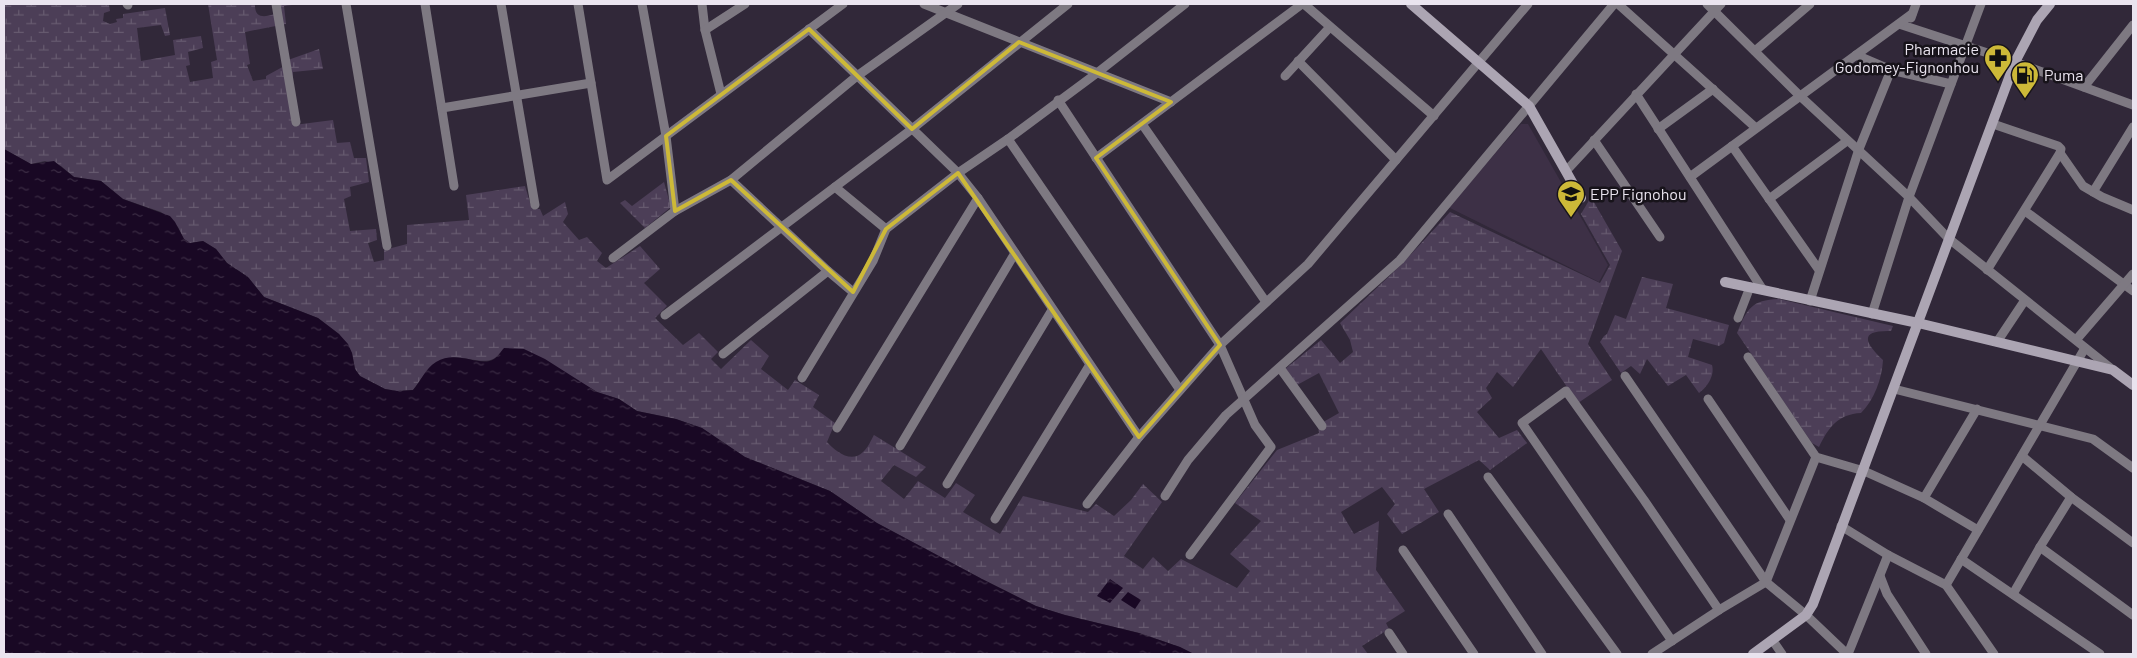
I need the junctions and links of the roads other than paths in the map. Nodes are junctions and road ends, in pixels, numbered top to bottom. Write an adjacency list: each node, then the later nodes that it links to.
1 (276, 4): 56 (street)
2 (346, 4): 91 (street)
3 (425, 4): 54 (street)
4 (501, 4): 48 (street)
5 (578, 4): 42 (street)
6 (642, 4): 63 (street)
7 (702, 4): 29 (street)
8 (745, 4): 29 (street)
9 (843, 4): 28 (street)
10 (924, 4): 24 (street)
11 (958, 4): 24 (street)
12 (1068, 4): 30 (street)
13 (1185, 4): 39 (street)
14 (1303, 4): 27 (street); 51 (street)
15 (1528, 4): 37 (street)
16 (1616, 4): 33 (street); 53 (street)
17 (1721, 4): 23 (street)
18 (1810, 4): 32 (street)
19 (1916, 4): 26 (street)
20 (1981, 4): 31 (street)
21 (2050, 4): 36 (street)
22 (1417, 6): 37 (street)
23 (1710, 7): 32 (street); 33 (street)
24 (945, 12): 30 (street); 40 (street)
25 (2133, 25): 44 (street)
26 (1903, 26): 31 (street); 34 (street)
27 (1330, 27): 35 (street); 55 (street)
28 (809, 29): 40 (street); 46 (street)
29 (705, 30): 46 (street)
30 (1019, 42): 39 (street); 61 (street)
31 (1965, 46): 36 (street); 43 (street)
32 (1755, 51): 49 (street)
33 (1673, 54): 45 (street); 47 (street)
34 (1856, 55): 38 (street); 49 (street)
35 (1298, 61): 41 (street); 71 (street)
36 (2015, 62): 44 (street); 58 (street)
37 (1478, 63): 53 (street); 55 (street)
38 (1891, 70): 43 (street); 68 (street)
39 (1097, 73): 50 (street); 51 (street)
40 (857, 76): 61 (street); 75 (street)
41 (1284, 76)
42 (591, 82): 48 (street); 63 (street)
43 (1951, 84): 79 (street)
44 (2084, 86): 52 (street)
45 (1713, 89): 60 (street); 62 (street)
46 (721, 94): 63 (street)
47 (1636, 94): 62 (street); 65 (street)
48 (516, 95): 54 (street); 83 (street)
49 (1800, 96): 60 (street); 66 (street)
50 (1058, 100): 64 (street); 70 (street)
51 (1171, 102): 57 (street)
52 (2133, 105)
53 (1529, 106): 72 (street); 120 (street)
54 (442, 108): 76 (street)
55 (1434, 116): 71 (street)
56 (296, 122)
57 (1142, 124): 70 (street); 106 (street)
58 (1993, 124): 69 (street); 90 (street)
59 (2133, 127): 78 (street)
60 (1756, 128): 67 (street)
61 (912, 129): 73 (street); 77 (street)
62 (1658, 129): 74 (street)
63 (666, 136): 85 (street)
64 (1008, 139): 73 (street); 126 (street)
65 (1594, 140): 72 (street); 89 (street)
66 (1847, 140): 68 (street); 82 (street)
67 (1732, 146): 74 (street); 82 (street)
68 (1859, 149): 79 (street); 94 (street)
69 (2060, 153): 78 (street); 86 (street)
70 (1096, 158): 114 (street)
71 (1396, 160): 106 (street)
72 (1566, 171): 81 (street)
73 (958, 173): 80 (street); 88 (street)
74 (1690, 177): 101 (street)
75 (731, 180): 85 (street); 87 (street)
76 (454, 186)
77 (835, 187): 87 (street); 88 (street)
78 (2093, 192): 84 (street)
79 (1909, 197): 90 (street); 108 (street)
80 (978, 198): 92 (street); 132 (street)
81 (1581, 198)
82 (1769, 199): 94 (street)
83 (535, 205)
84 (2133, 210)
85 (675, 211): 93 (street)
86 (2025, 211): 95 (street); 99 (street)
87 (782, 227): 96 (street); 109 (street)
88 (886, 229): 103 (street)
89 (1660, 237)
90 (1948, 238): 95 (street); 111 (street)
91 (387, 246)
92 (1015, 253): 107 (street); 134 (street)
93 (613, 258)
94 (1819, 270): 105 (street)
95 (1987, 270): 104 (street)
96 (828, 271): 103 (street); 116 (street)
97 (2133, 274): 99 (street)
98 (1725, 282): 100 (street)
99 (2124, 284): 102 (street); 112 (street)
100 (1750, 287): 101 (street); 110 (street)
101 (1763, 290): 105 (street)
102 (2133, 291)
103 (853, 292): 123 (street)
104 (2025, 300): 112 (street); 113 (street)
105 (1810, 301): 108 (street)
106 (1266, 302): 114 (street)
107 (1052, 310): 119 (street); 140 (street)
108 (1872, 314): 111 (street)
109 (665, 315)
110 (1738, 318)
111 (1918, 323): 113 (street); 125 (street)
112 (2076, 340): 115 (street)
113 (1997, 342): 118 (street)
114 (1220, 344): 126 (street); 128 (street)
115 (2085, 348): 118 (street); 121 (street)
116 (724, 354)
117 (1748, 357): 135 (street)
118 (2078, 362): 121 (street); 130 (street)
119 (1089, 366): 133 (street); 146 (street)
120 (1280, 368): 128 (street); 131 (street)
121 (2113, 370): 124 (street)
122 (1626, 376): 157 (street)
123 (802, 378)
124 (2133, 385)
125 (1894, 389): 129 (street); 138 (street)
126 (1180, 390): 133 (street)
127 (1708, 399): 147 (street)
128 (1244, 400): 141 (street); 153 (street)
129 (1977, 408): 130 (street); 143 (street)
130 (2040, 425): 136 (street); 137 (street)
131 (1322, 426)
132 (837, 428)
133 (1139, 437): 144 (street)
134 (900, 446)
135 (1816, 456): 138 (street); 147 (street)
136 (2022, 456): 142 (street); 149 (street)
137 (2133, 468)
138 (1864, 471): 143 (street); 148 (street)
139 (1488, 477): 170 (street)
140 (947, 484)
141 (1165, 496)
142 (2071, 497): 150 (street); 151 (street)
143 (1924, 498): 149 (street)
144 (1087, 504)
145 (1448, 514): 169 (street)
146 (995, 519)
147 (1790, 520): 157 (street)
148 (1841, 526): 154 (street); 161 (street)
149 (1978, 530): 155 (street)
150 (2133, 543)
151 (2040, 547): 159 (street); 162 (street)
152 (1403, 550): 168 (street)
153 (1190, 555)
154 (1888, 555): 156 (street); 158 (street)
155 (1961, 559): 158 (street); 159 (street)
156 (1880, 576): 174 (street); 175 (street)
157 (1766, 582): 160 (street); 161 (street)
158 (1946, 585): 166 (street)
159 (2013, 594): 178 (street)
160 (1718, 610): 165 (street); 165 (street)
161 (1806, 615): 164 (street); 174 (street)
162 (2133, 615)
163 (1388, 633): 167 (street)
164 (1773, 640): 172 (street); 173 (street)
165 (1672, 641): 171 (street)
166 (1988, 645): 176 (street); 177 (street)
167 (1403, 654)
168 (1474, 654)
169 (1542, 654)
170 (1617, 654)
171 (1652, 654)
172 (1752, 654)
173 (1782, 654)
174 (1848, 654)
175 (1926, 654)
176 (1994, 654)
177 (2001, 654)
178 (2100, 654)

